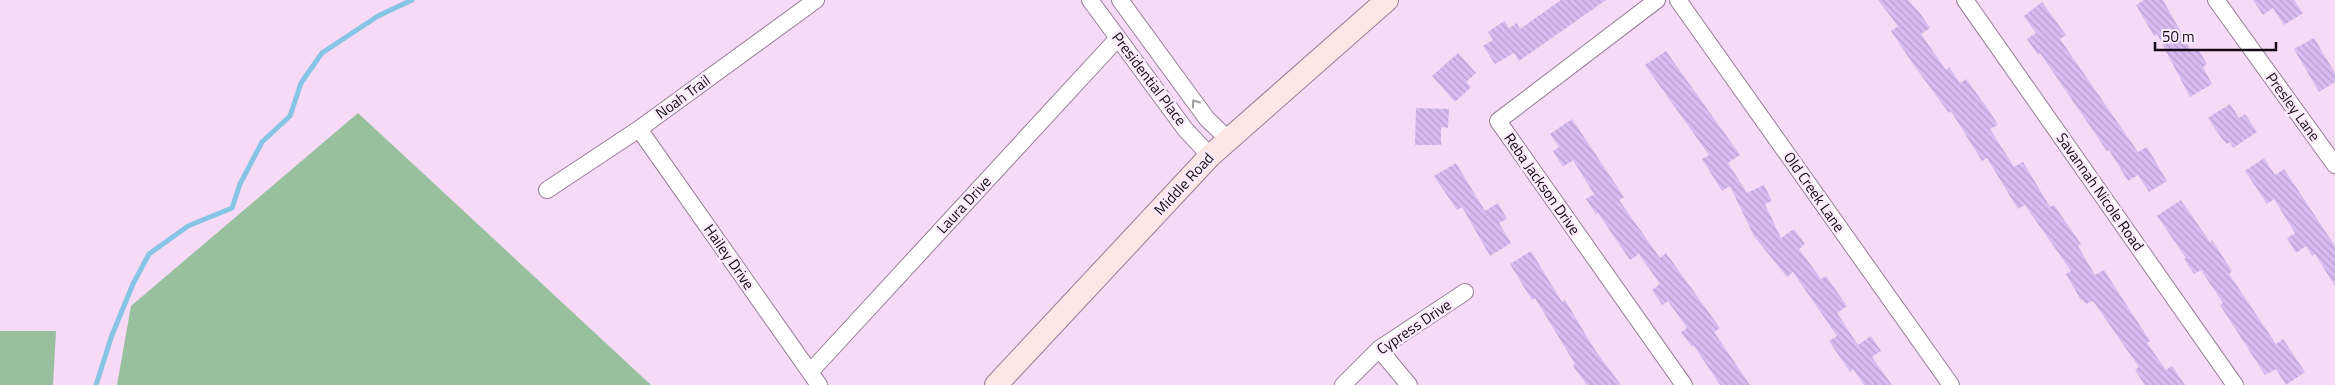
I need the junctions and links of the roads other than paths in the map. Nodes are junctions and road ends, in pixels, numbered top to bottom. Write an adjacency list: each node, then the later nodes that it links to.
1 (816, 0): 10 (street, Noah Trail)
2 (1090, 0): 9 (street, Presidential Place)
3 (1120, 0): 11 (street, Presidential Place, one-way to 3)
4 (1387, 0): 11 (main road, Middle Road)
5 (1657, 0): 21 (street, Reba Jackson Drive)
6 (1678, 0): 22 (street, Old Creek Lane)
7 (1965, 0): 23 (street, Savannah Nicole Road)
8 (2216, 0): 13 (street, Presley Lane)
9 (1118, 38): 12 (street, Presidential Place); 17 (street, Laura Drive)
10 (639, 130): 14 (street, Noah Trail); 17 (street, Hailey Drive)
11 (1228, 139): 12 (main road, Middle Road)
12 (1210, 156): 18 (main road, Middle Road)
13 (2335, 165)
14 (547, 190)
15 (1465, 292): 16 (street, Cypress Drive)
16 (1379, 348): 19 (street, Cypress Drive); 20 (street)
17 (815, 378)
18 (996, 385)
19 (1343, 385)
20 (1409, 385)
21 (1684, 385)
22 (1951, 385)
23 (2234, 385)

